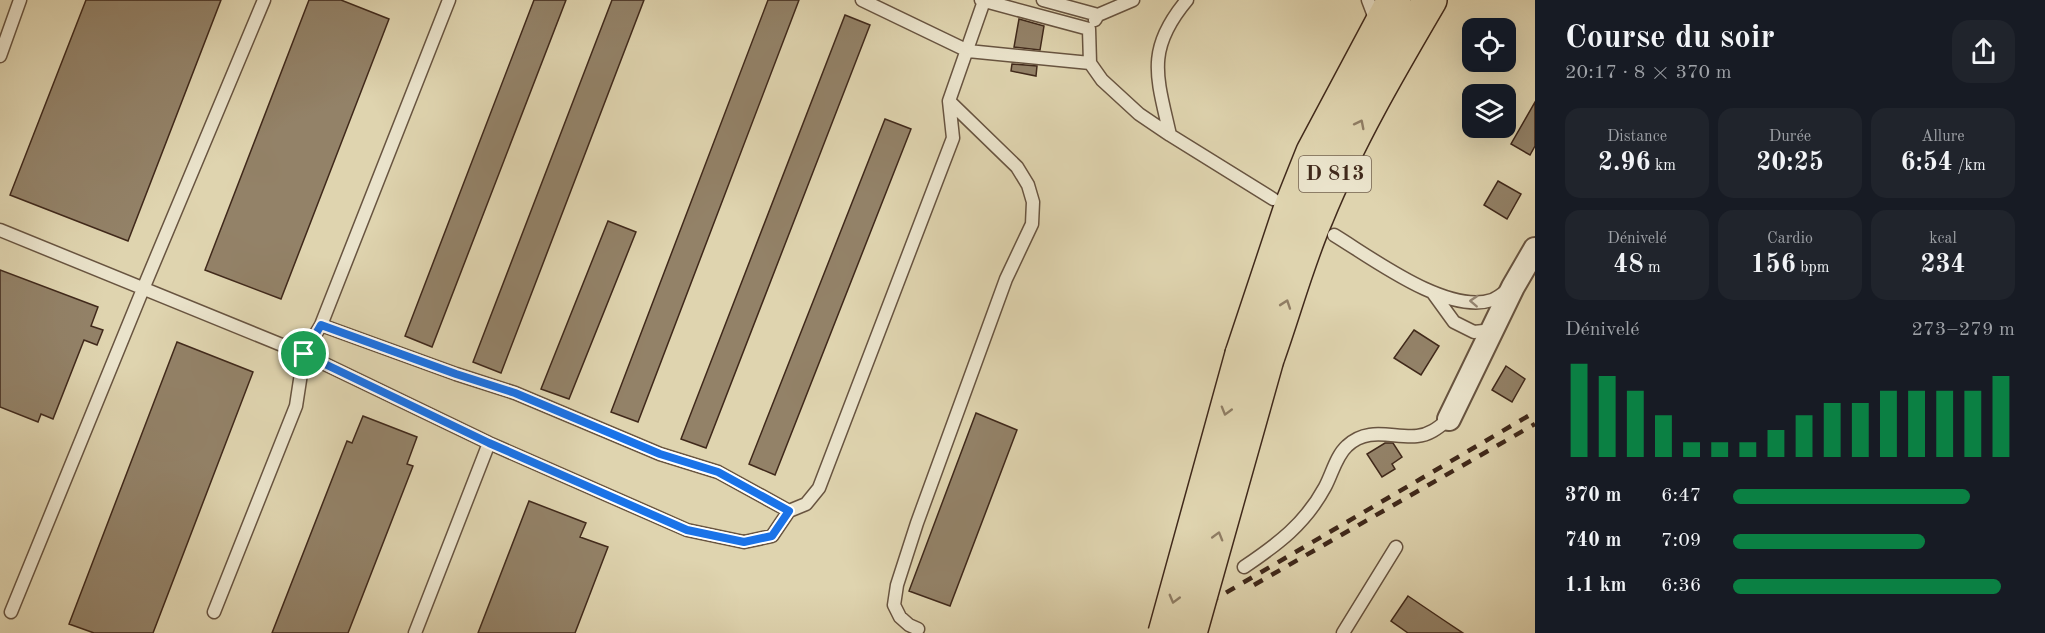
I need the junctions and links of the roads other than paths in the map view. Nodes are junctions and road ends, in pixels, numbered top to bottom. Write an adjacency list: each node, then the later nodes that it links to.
1 (20, 0): 14 (lane)
2 (264, 0): 23 (lane)
3 (449, 0): 25 (lane)
4 (862, 0): 13 (lane)
5 (1043, 0): 11 (lane)
6 (1133, 0): 11 (lane)
7 (1186, 0): 17 (lane)
8 (1430, 0): 28 (main road, D 813, one-way to 8)
9 (983, 1): 12 (lane); 13 (lane)
10 (1380, 9): 28 (main road, D 813)
11 (1098, 15): 12 (lane)
12 (1089, 29): 15 (lane)
13 (968, 51): 15 (lane); 16 (lane)
14 (0, 56)
15 (1090, 63): 17 (lane)
16 (949, 101): 31 (lane); 36 (lane)
17 (1170, 135): 18 (lane)
18 (1273, 199)
19 (0, 230): 23 (lane)
20 (1334, 235): 24 (lane)
21 (1535, 249): 22 (street)
22 (1513, 287): 24 (lane, one-way to 24); 26 (street)
23 (143, 289): 27 (lane); 34 (lane)
24 (1433, 293): 26 (lane)
25 (321, 325): 27 (lane); 31 (lane)
26 (1493, 330): 29 (street)
27 (304, 354): 30 (lane); 35 (lane)
28 (1254, 357): 38 (main road, D 813, one-way to 38, bridge); 39 (main road, D 813, one-way to 28, bridge)
29 (1449, 419): 33 (lane)
30 (489, 443): 31 (lane); 37 (lane)
31 (789, 511)
32 (1396, 547): 40 (lane)
33 (1244, 567)
34 (11, 612)
35 (214, 612)
36 (918, 629)
37 (415, 633)
38 (1165, 633)
39 (1190, 633)
40 (1342, 633)

